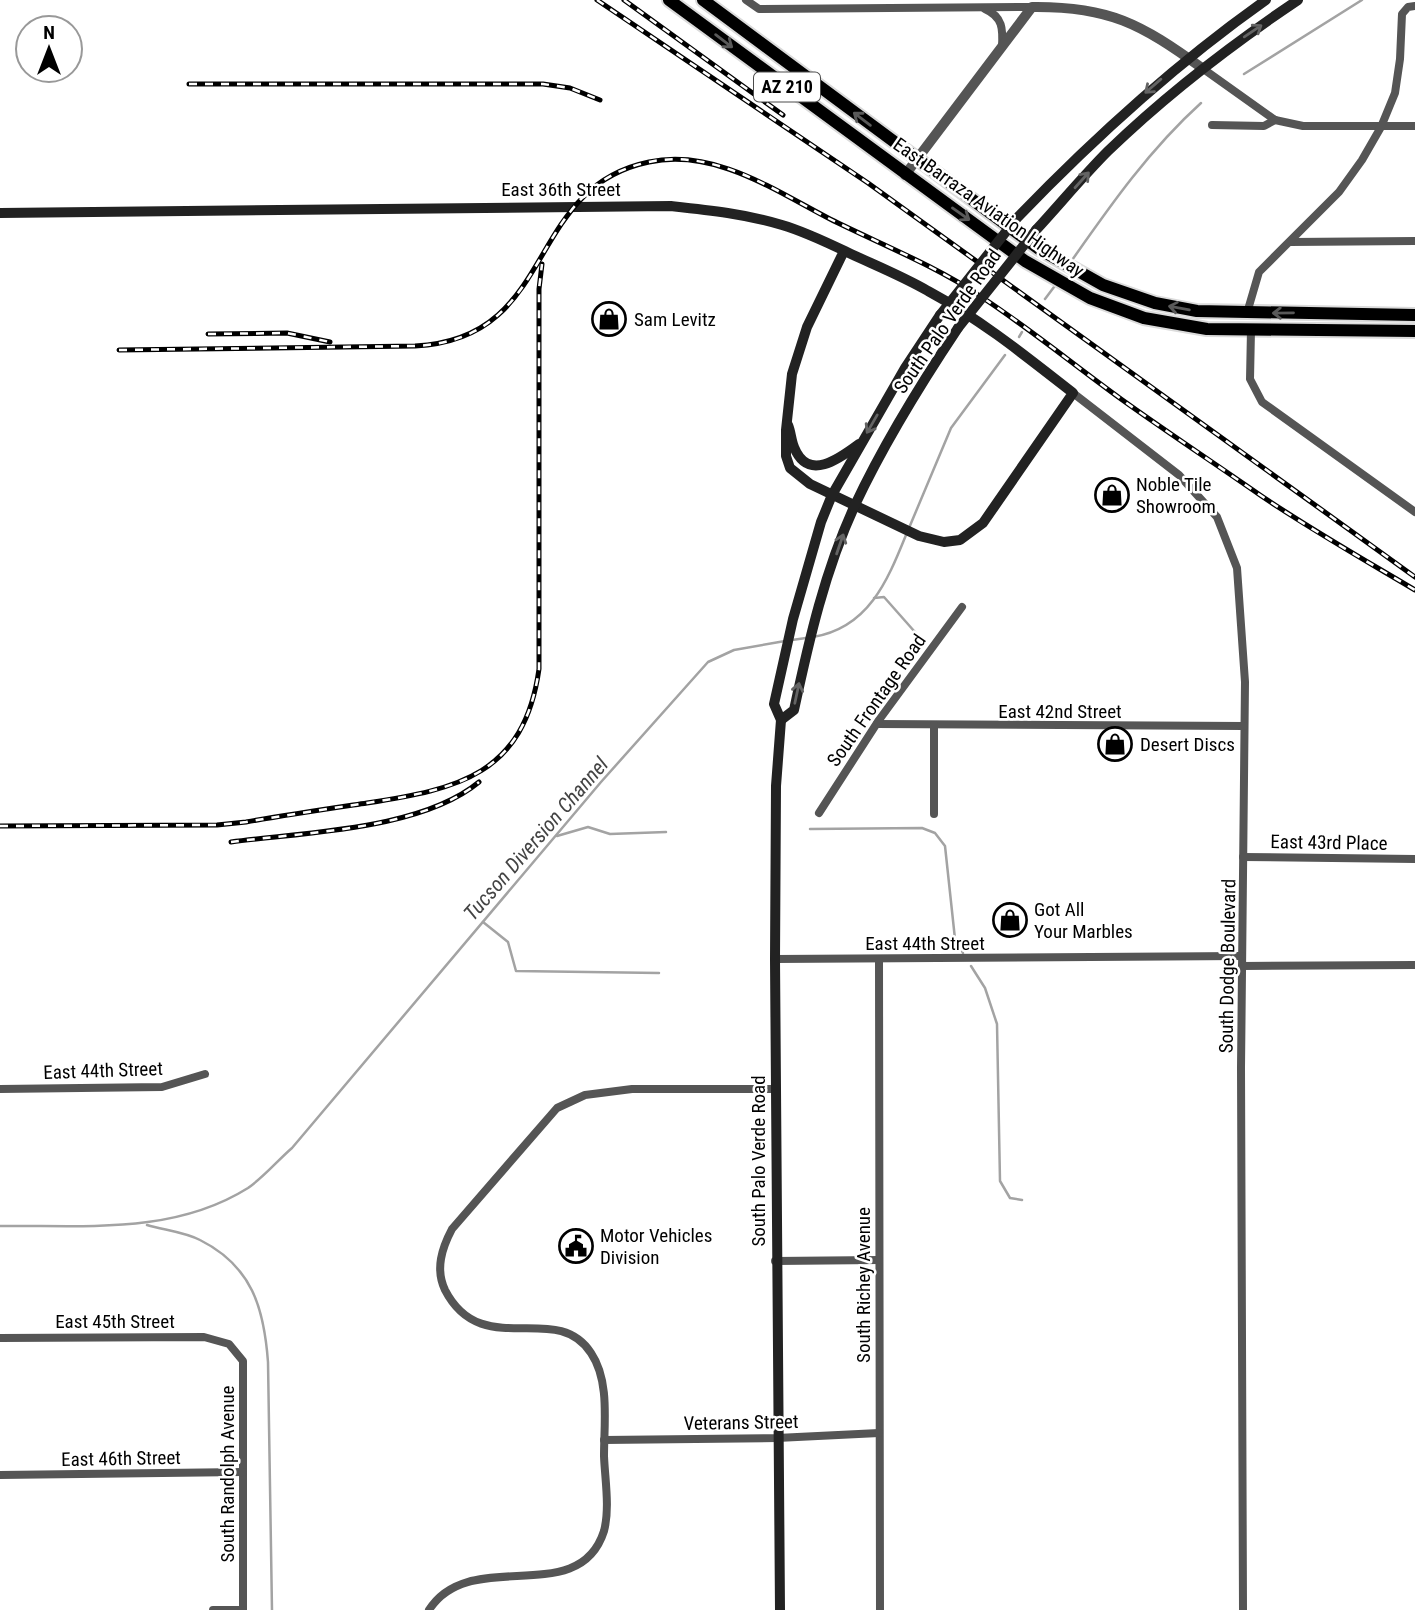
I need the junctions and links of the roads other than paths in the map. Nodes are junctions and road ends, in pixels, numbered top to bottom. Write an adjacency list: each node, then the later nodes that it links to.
1 (669, 0): 17 (main road, East Barraza Aviation Highway / AZ 210, one-way to 17)
2 (703, 0): 16 (main road, East Barraza Aviation Highway / AZ 210, one-way to 2)
3 (746, 0): 8 (street)
4 (1266, 0): 10 (main road, South Palo Verde Road)
5 (1298, 0): 11 (main road, South Palo Verde Road, one-way to 5)
6 (1415, 6): 15 (street)
7 (1032, 7): 8 (street); 9 (street); 10 (street)
8 (982, 8): 9 (street)
9 (1002, 47): 16 (street)
10 (1187, 57): 11 (street); 33 (main road, South Palo Verde Road, one-way to 33, bridge)
11 (1202, 68): 12 (street); 35 (main road, South Palo Verde Road, one-way to 11, bridge)
12 (1275, 120): 13 (street); 15 (street)
13 (1212, 125)
14 (1415, 126): 15 (street)
15 (1381, 127): 20 (street)
16 (917, 159): 17 (street); 25 (main road, East Barraza Aviation Highway / AZ 210, one-way to 16)
17 (905, 175): 22 (main road, East Barraza Aviation Highway / AZ 210, one-way to 22)
18 (0, 213): 21 (main road, East 36th Street)
19 (1415, 241): 20 (street)
20 (1291, 242): 25 (street)
21 (844, 251): 31 (main road, East 36th Street); 32 (main road)
22 (1090, 298): 25 (main road); 27 (main road, East Barraza Aviation Highway / AZ 210)
23 (1415, 308): 24 (main road)
24 (1320, 312): 25 (main road, East Barraza Aviation Highway / AZ 210, one-way to 25); 26 (main road, East Barraza Aviation Highway / AZ 210)
25 (1247, 313)
26 (1415, 315)
27 (1251, 330): 28 (main road, East Barraza Aviation Highway / AZ 210); 36 (street)
28 (1319, 330): 29 (main road, East Barraza Aviation Highway / AZ 210); 30 (main road)
29 (1415, 331)
30 (1415, 340)
31 (1073, 393): 35 (main road); 41 (street, South Dodge Boulevard)
32 (787, 422): 33 (main road); 34 (main road)
33 (861, 443): 34 (main road, South Palo Verde Road)
34 (832, 495): 35 (main road); 38 (main road, South Palo Verde Road)
35 (855, 506): 38 (main road, South Palo Verde Road, one-way to 35)
36 (1415, 512)
37 (962, 607): 39 (street, South Frontage Road)
38 (781, 720): 46 (main road, South Palo Verde Road)
39 (877, 724): 40 (street, East 42nd Street); 42 (street, South Frontage Road)
40 (933, 725): 41 (street, East 42nd Street); 43 (street)
41 (1244, 726): 44 (street, South Dodge Boulevard)
42 (819, 813)
43 (934, 814)
44 (1243, 857): 45 (street, East 43rd Place); 48 (street, South Dodge Boulevard)
45 (1415, 859)
46 (775, 959): 47 (street, East 44th Street); 52 (main road, South Palo Verde Road)
47 (879, 959): 48 (street, East 44th Street); 53 (street, South Richey Avenue)
48 (1242, 961): 49 (street, East 44th Street); 67 (street, South Dodge Boulevard)
49 (1415, 965)
50 (205, 1074): 51 (street, East 44th Street)
51 (0, 1089)
52 (775, 1089): 54 (main road, South Palo Verde Road); 59 (street)
53 (879, 1260): 54 (street); 57 (street, South Richey Avenue)
54 (775, 1261): 58 (main road, South Palo Verde Road)
55 (0, 1338): 56 (street, East 45th Street)
56 (229, 1344): 60 (street, South Randolph Avenue)
57 (879, 1433): 58 (street, Veterans Street); 66 (street, South Richey Avenue)
58 (777, 1438): 59 (street, Veterans Street); 62 (main road, South Palo Verde Road)
59 (604, 1440): 65 (street)
60 (243, 1472): 61 (street, East 46th Street); 64 (street, South Randolph Avenue)
61 (0, 1475)
62 (779, 1607)
63 (213, 1610): 64 (street)
64 (243, 1610)
65 (429, 1610)
66 (880, 1610)
67 (1244, 1610)

